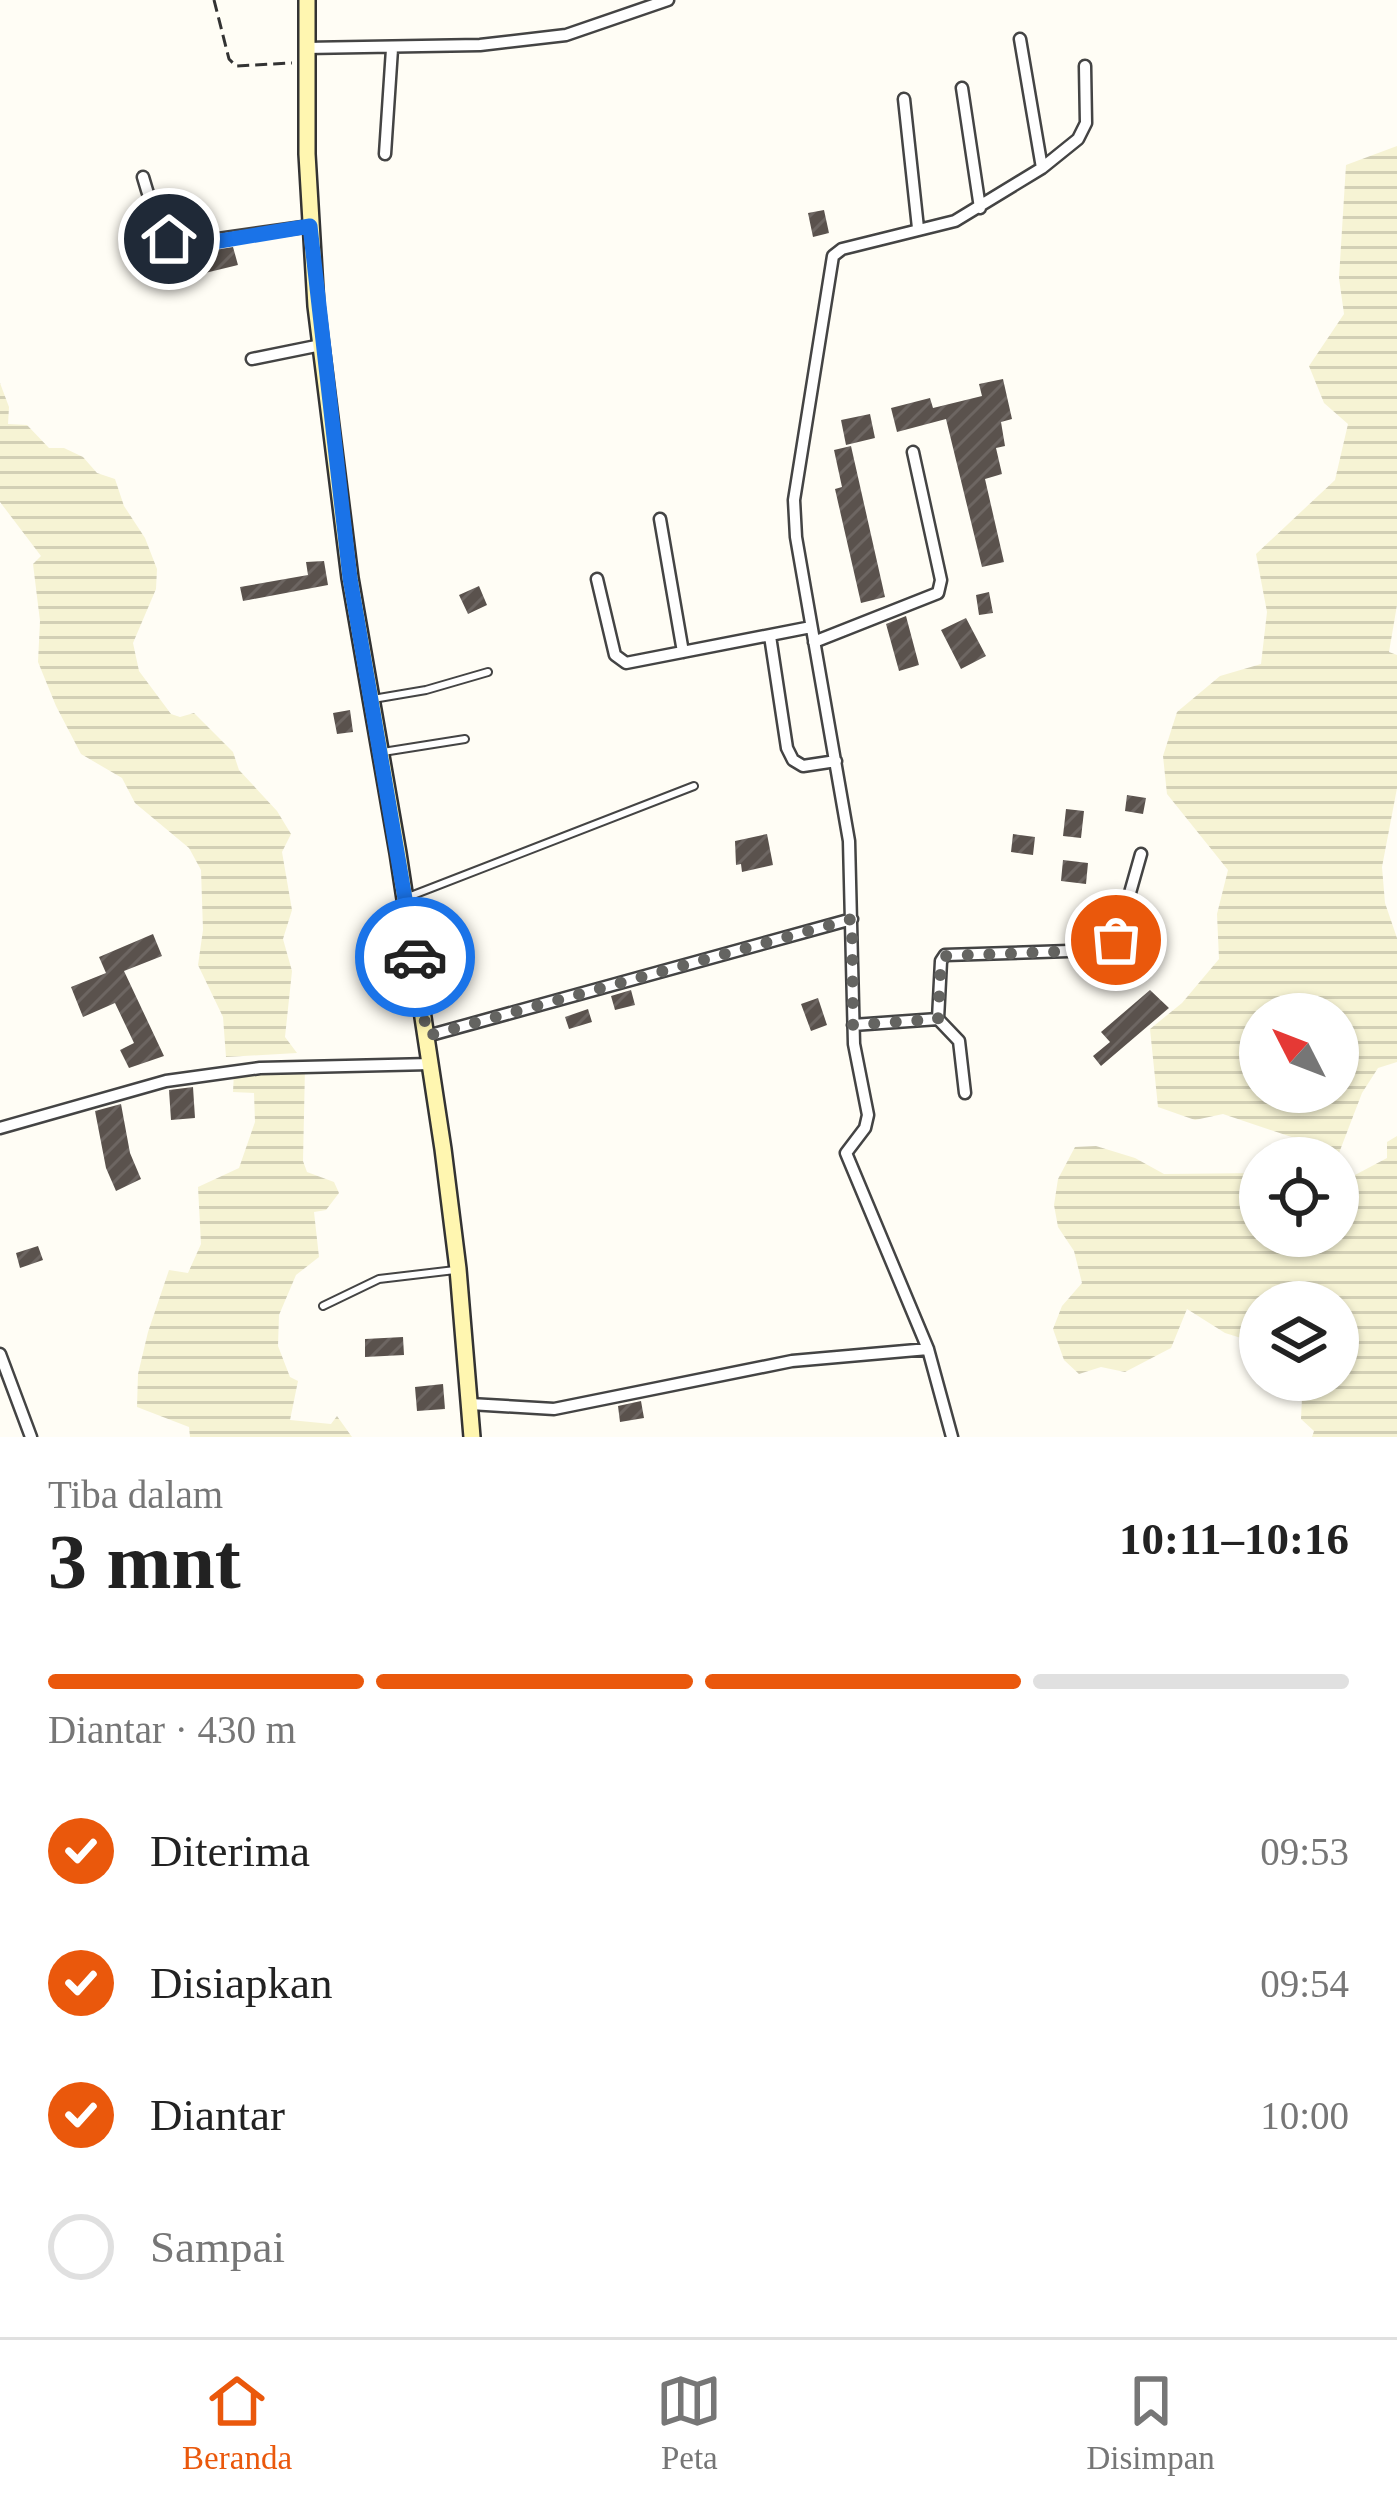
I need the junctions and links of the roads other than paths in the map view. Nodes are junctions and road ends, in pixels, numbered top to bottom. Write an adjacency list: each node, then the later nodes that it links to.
1 (307, 0): 5 (main road)
2 (668, 0): 4 (street)
3 (1020, 39): 10 (street)
4 (392, 49): 5 (street); 9 (street)
5 (306, 55): 13 (main road)
6 (1085, 67): 10 (street)
7 (962, 88): 12 (street)
8 (904, 99): 14 (street)
9 (385, 154)
10 (1042, 168): 12 (street)
11 (143, 177): 13 (street)
12 (980, 208): 14 (street)
13 (310, 226): 15 (main road)
14 (917, 229): 20 (street)
15 (321, 345): 16 (street); 25 (main road)
16 (252, 359)
17 (914, 452): 22 (street)
18 (660, 519): 23 (street)
19 (597, 579): 23 (street)
20 (812, 627): 21 (street); 22 (street)
21 (770, 635): 23 (street); 28 (street)
22 (814, 642): 28 (street)
23 (683, 652)
24 (488, 671): 25 (lane)
25 (370, 700): 27 (main road)
26 (465, 739): 27 (lane)
27 (380, 752): 31 (main road)
28 (836, 760): 32 (street)
29 (694, 786): 31 (lane)
30 (1141, 854): 33 (street)
31 (404, 898): 35 (main road)
32 (852, 919): 34 (street); 35 (street)
33 (938, 1019): 34 (street); 37 (street)
34 (853, 1025): 41 (street)
35 (427, 1036): 36 (main road)
36 (431, 1064): 38 (street); 39 (main road)
37 (965, 1093)
38 (0, 1128)
39 (458, 1269): 40 (lane); 43 (main road)
40 (323, 1306)
41 (928, 1349): 43 (street); 46 (street)
42 (0, 1354): 44 (street)
43 (470, 1404): 45 (main road)
44 (31, 1437)
45 (472, 1437)
46 (952, 1437)

